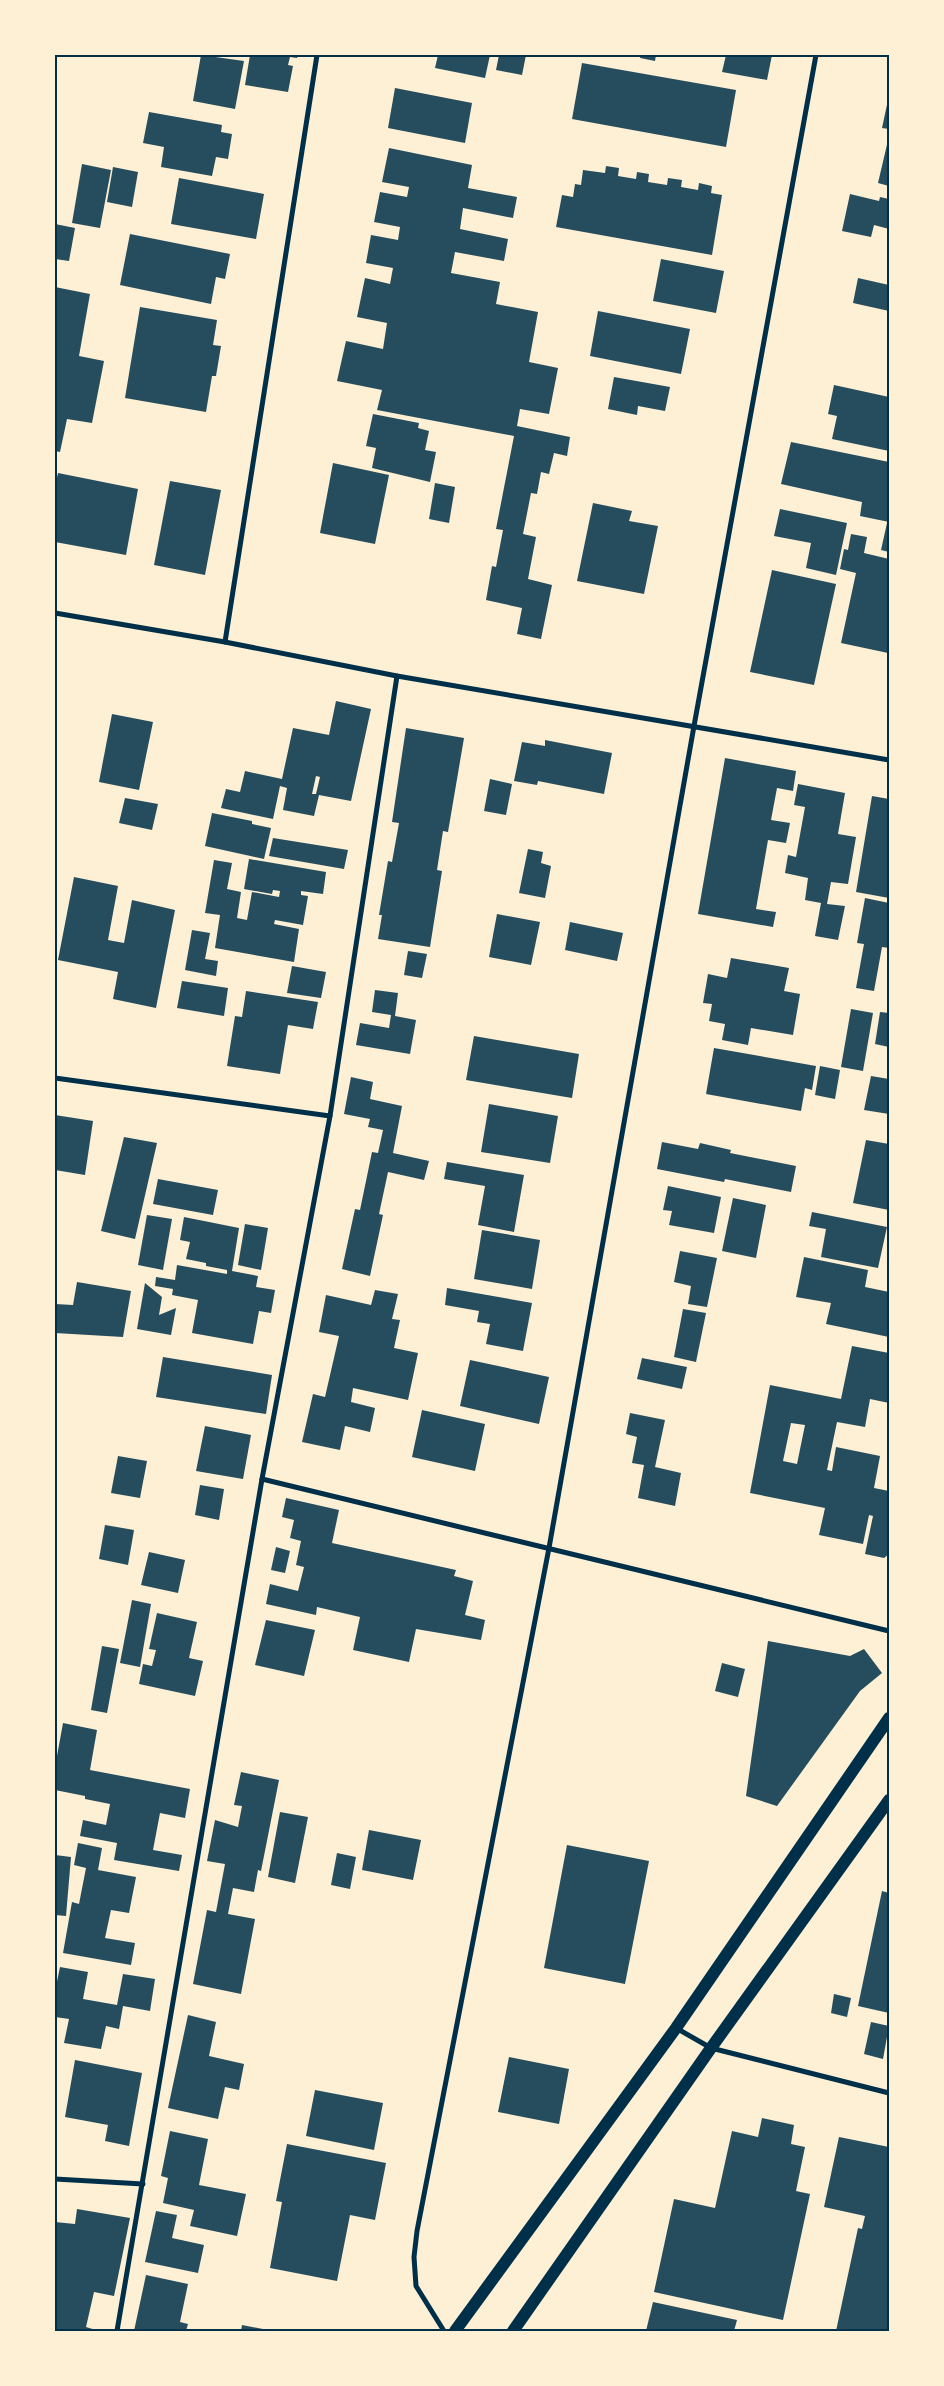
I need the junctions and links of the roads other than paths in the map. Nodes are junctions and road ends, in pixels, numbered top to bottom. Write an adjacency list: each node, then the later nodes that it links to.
1 (317, 55): 4 (street)
2 (816, 55): 6 (street)
3 (55, 613): 4 (street)
4 (225, 642): 5 (street)
5 (396, 676): 6 (street); 9 (street)
6 (694, 726): 7 (street); 11 (street)
7 (889, 760)
8 (55, 1078): 9 (street)
9 (330, 1116): 10 (street)
10 (262, 1479): 11 (street); 19 (street)
11 (549, 1548): 12 (street); 21 (street)
12 (889, 1631)
13 (889, 1718): 15 (main road)
14 (889, 1800): 16 (main road)
15 (676, 2028): 16 (street); 22 (main road)
16 (711, 2048): 17 (street); 23 (main road)
17 (889, 2093)
18 (55, 2179): 19 (street)
19 (143, 2184): 20 (street)
20 (117, 2331)
21 (444, 2331)
22 (455, 2331)
23 (513, 2331)

